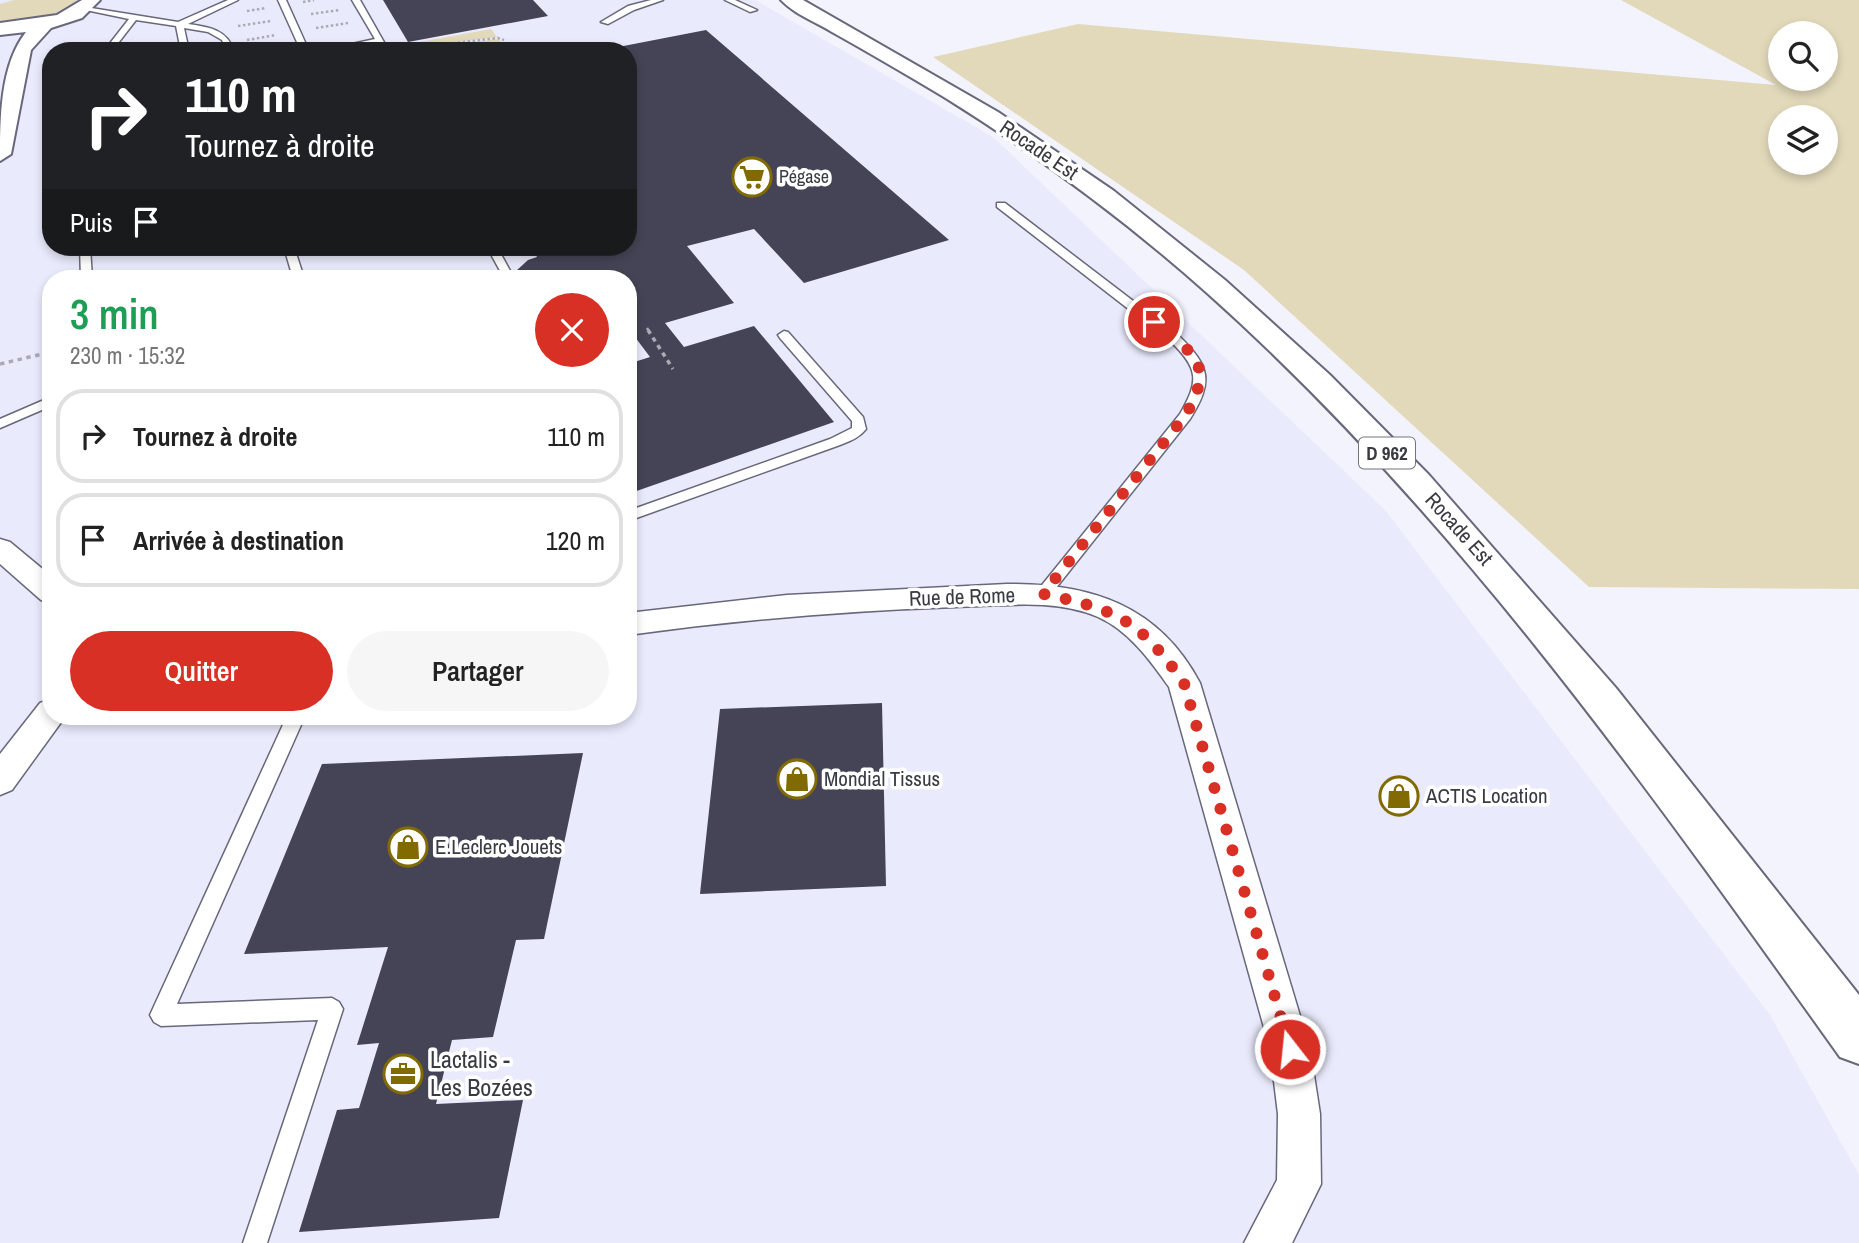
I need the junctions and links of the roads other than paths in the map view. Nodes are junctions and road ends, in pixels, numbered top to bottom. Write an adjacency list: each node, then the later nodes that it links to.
1 (234, 0): 12 (lane)
2 (282, 0): 18 (lane)
3 (356, 0): 14 (lane)
4 (659, 0): 10 (lane)
5 (729, 0): 8 (lane)
6 (790, 0): 34 (main road, Rocade Est / D 962)
7 (88, 4): 9 (lane); 11 (main road)
8 (753, 10)
9 (134, 17): 12 (lane); 15 (lane)
10 (605, 22)
11 (45, 23): 13 (main road); 20 (main road)
12 (178, 25): 16 (lane); 17 (lane)
13 (0, 30): 20 (main road)
14 (379, 41): 19 (lane)
15 (115, 42)
16 (183, 42)
17 (225, 42)
18 (301, 42)
19 (373, 42)
20 (21, 50): 21 (main road)
21 (0, 154)
22 (1001, 205): 29 (lane)
23 (784, 335): 26 (lane)
24 (42, 405): 25 (lane)
25 (0, 424)
26 (637, 513)
27 (0, 549): 28 (street)
28 (42, 584)
29 (1043, 594): 30 (street, Rue de Rome); 36 (street, Rue de Rome)
30 (637, 623)
31 (42, 724): 33 (street)
32 (292, 725): 35 (lane)
33 (0, 780)
34 (1859, 1038)
35 (255, 1243)
36 (1267, 1243)

